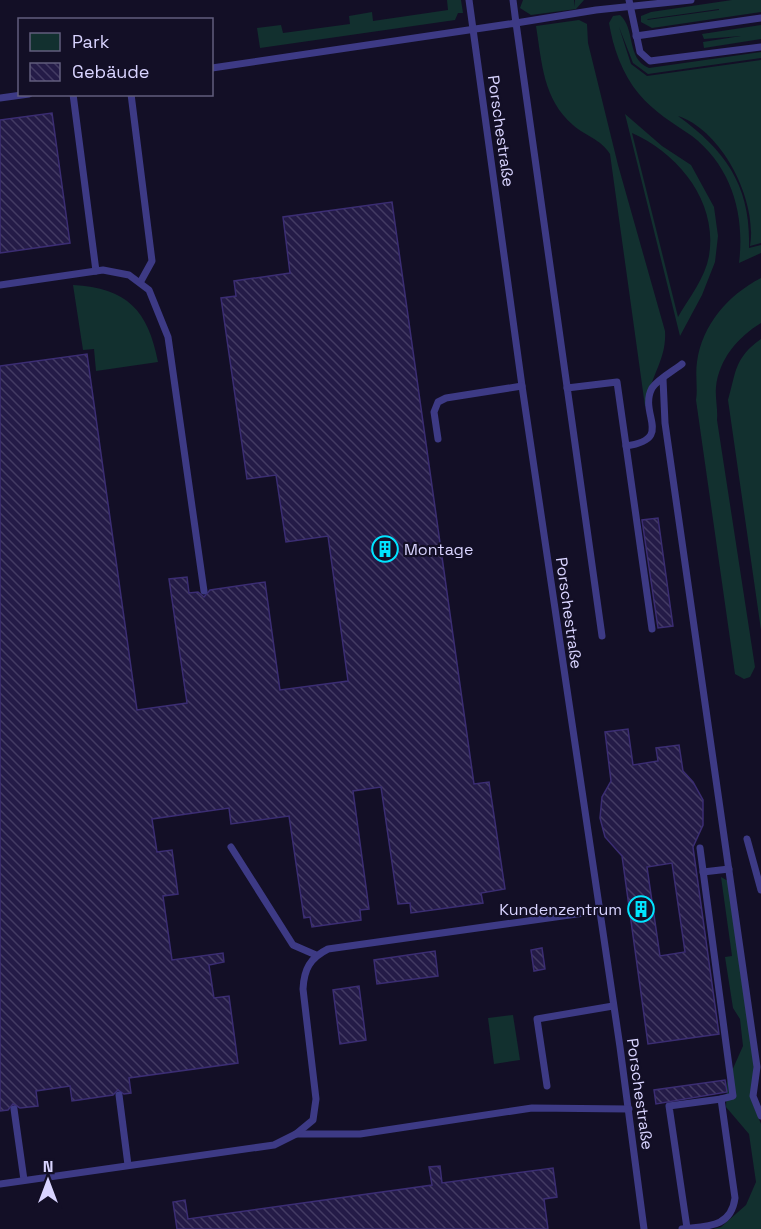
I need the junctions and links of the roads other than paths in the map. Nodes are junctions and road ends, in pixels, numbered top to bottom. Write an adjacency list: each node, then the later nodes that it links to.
1 (469, 0): 7 (lane, Porschestraße)
2 (513, 0): 6 (lane)
3 (692, 0): 4 (lane)
4 (629, 3): 6 (lane); 8 (lane)
5 (761, 18): 8 (lane)
6 (516, 23): 7 (lane); 21 (lane)
7 (473, 29): 10 (lane); 20 (lane, Porschestraße)
8 (636, 36): 9 (lane)
9 (761, 47)
10 (213, 68)
11 (18, 95): 14 (lane)
12 (73, 96): 15 (lane)
13 (131, 96): 16 (lane)
14 (0, 98)
15 (96, 271): 16 (lane); 17 (lane)
16 (141, 281): 24 (lane)
17 (0, 285)
18 (682, 364): 19 (lane)
19 (663, 379): 23 (lane); 30 (lane)
20 (522, 386): 22 (lane); 33 (lane, Porschestraße)
21 (567, 388): 23 (lane); 26 (lane)
22 (438, 439)
23 (626, 446): 25 (lane)
24 (204, 591)
25 (652, 628)
26 (602, 636)
27 (747, 839): 32 (lane)
28 (231, 847): 34 (lane)
29 (700, 848): 31 (lane)
30 (729, 869): 31 (lane); 41 (lane)
31 (703, 873): 38 (lane)
32 (761, 890)
33 (598, 911): 34 (lane); 35 (lane, Porschestraße)
34 (316, 955): 42 (lane)
35 (613, 1006): 36 (lane); 40 (lane, Porschestraße)
36 (547, 1086)
37 (118, 1095): 43 (lane)
38 (721, 1099): 46 (lane); 46 (lane)
39 (14, 1109): 44 (lane)
40 (629, 1109): 42 (lane); 47 (lane, Porschestraße)
41 (761, 1116)
42 (296, 1134): 43 (lane)
43 (128, 1165): 44 (lane)
44 (24, 1180): 45 (lane)
45 (0, 1184)
46 (687, 1228): 48 (lane)
47 (644, 1229)
48 (682, 1229)

